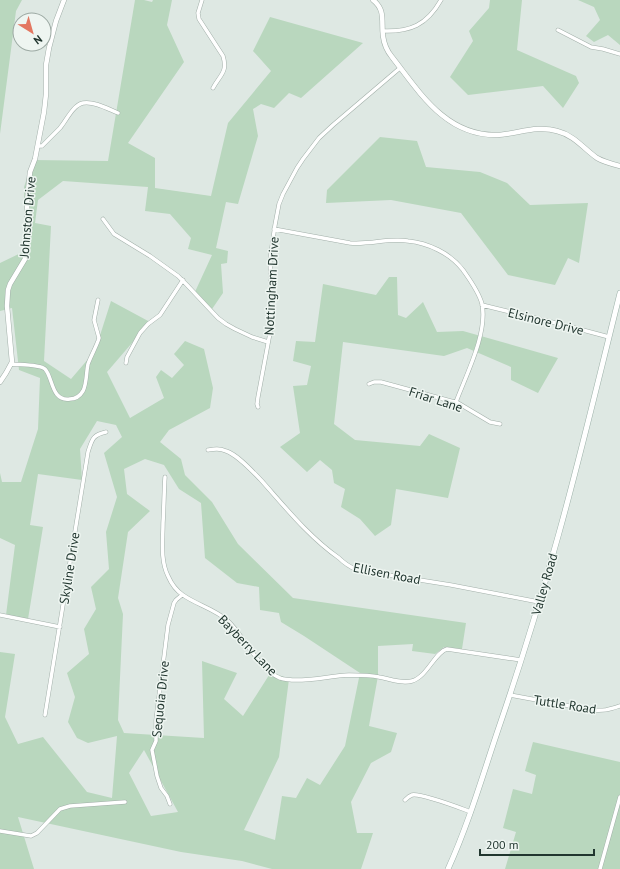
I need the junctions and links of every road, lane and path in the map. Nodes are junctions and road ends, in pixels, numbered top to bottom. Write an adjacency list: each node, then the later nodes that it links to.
1 (64, 0): 11 (street, Johnston Drive)
2 (202, 0): 9 (street)
3 (373, 0): 6 (street)
4 (441, 0): 6 (street)
5 (558, 30): 7 (street)
6 (383, 31): 8 (street)
7 (620, 54)
8 (400, 68): 12 (street); 14 (street, Nottingham Drive)
9 (213, 88)
10 (118, 113): 11 (street)
11 (38, 146): 22 (street, Johnston Drive)
12 (620, 166)
13 (103, 219): 15 (street)
14 (274, 230): 18 (street); 20 (street, Nottingham Drive)
15 (183, 280): 20 (street); 21 (street)
16 (620, 293): 19 (main road, Valley Road)
17 (98, 300): 22 (street)
18 (482, 305): 19 (street, Elsinore Drive); 25 (street)
19 (609, 338): 32 (main road, Valley Road)
20 (268, 342): 26 (street, Nottingham Drive)
21 (126, 363)
22 (11, 364): 23 (street)
23 (0, 382)
24 (369, 384): 25 (street, Friar Lane)
25 (456, 402): 27 (street, Friar Lane)
26 (258, 407)
27 (500, 424)
28 (106, 432): 34 (street, Skyline Drive)
29 (208, 450): 32 (street, Ellisen Road)
30 (165, 477): 31 (street, Bayberry Lane)
31 (182, 595): 35 (street, Bayberry Lane); 42 (street, Sequoia Drive)
32 (539, 602): 35 (main road, Valley Road)
33 (0, 615): 34 (street)
34 (60, 627): 38 (street, Skyline Drive)
35 (521, 660): 36 (main road, Valley Road)
36 (510, 695): 37 (street, Tuttle Road); 43 (main road, Valley Road)
37 (620, 706)
38 (45, 715)
39 (620, 797): 46 (street)
40 (405, 800): 43 (street)
41 (125, 802): 44 (street)
42 (170, 804)
43 (471, 812): 45 (main road, Valley Road)
44 (0, 831)
45 (448, 869)
46 (600, 869)

